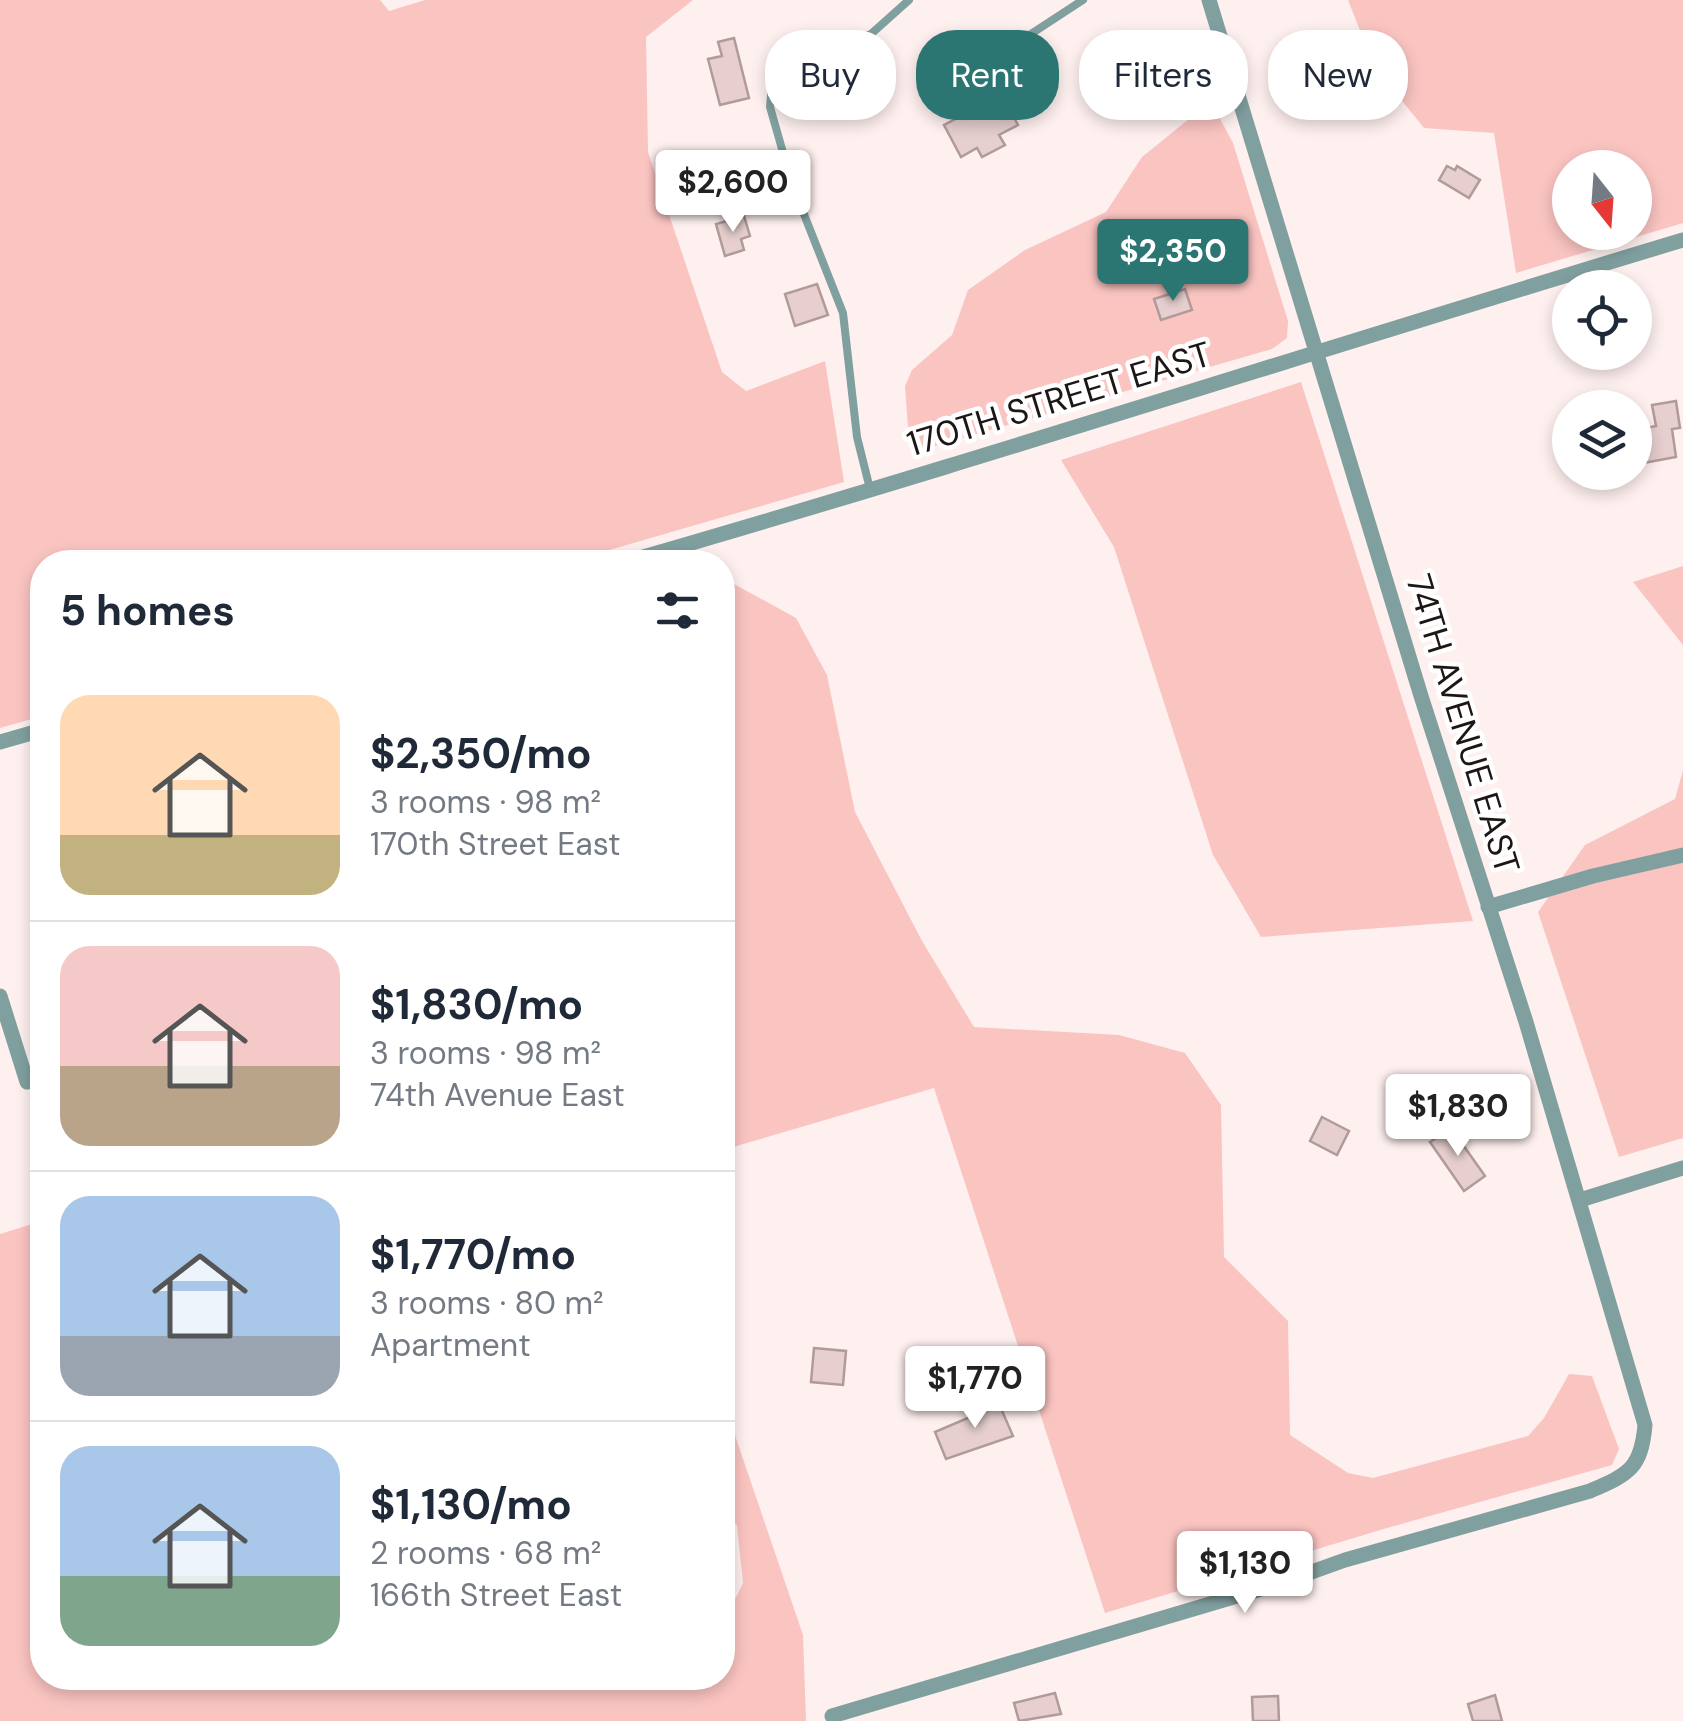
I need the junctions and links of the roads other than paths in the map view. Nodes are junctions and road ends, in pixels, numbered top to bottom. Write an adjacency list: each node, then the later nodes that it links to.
1 (909, 0): 7 (lane)
2 (1083, 0): 4 (lane)
3 (1209, 0): 6 (street, 74TH AVENUE EAST)
4 (1036, 30)
5 (1683, 240): 6 (street, 170TH STREET EAST)
6 (1318, 350): 7 (street, 170TH STREET EAST); 12 (street, 74TH AVENUE EAST)
7 (870, 489): 8 (street, 170TH STREET EAST)
8 (670, 550)
9 (30, 733): 10 (street)
10 (0, 742)
11 (1683, 856): 12 (street)
12 (1488, 907): 16 (street, 74TH AVENUE EAST)
13 (0, 996): 14 (street)
14 (27, 1082)
15 (1683, 1168): 16 (street)
16 (1580, 1200): 17 (street, 74TH AVENUE EAST)
17 (832, 1716)

